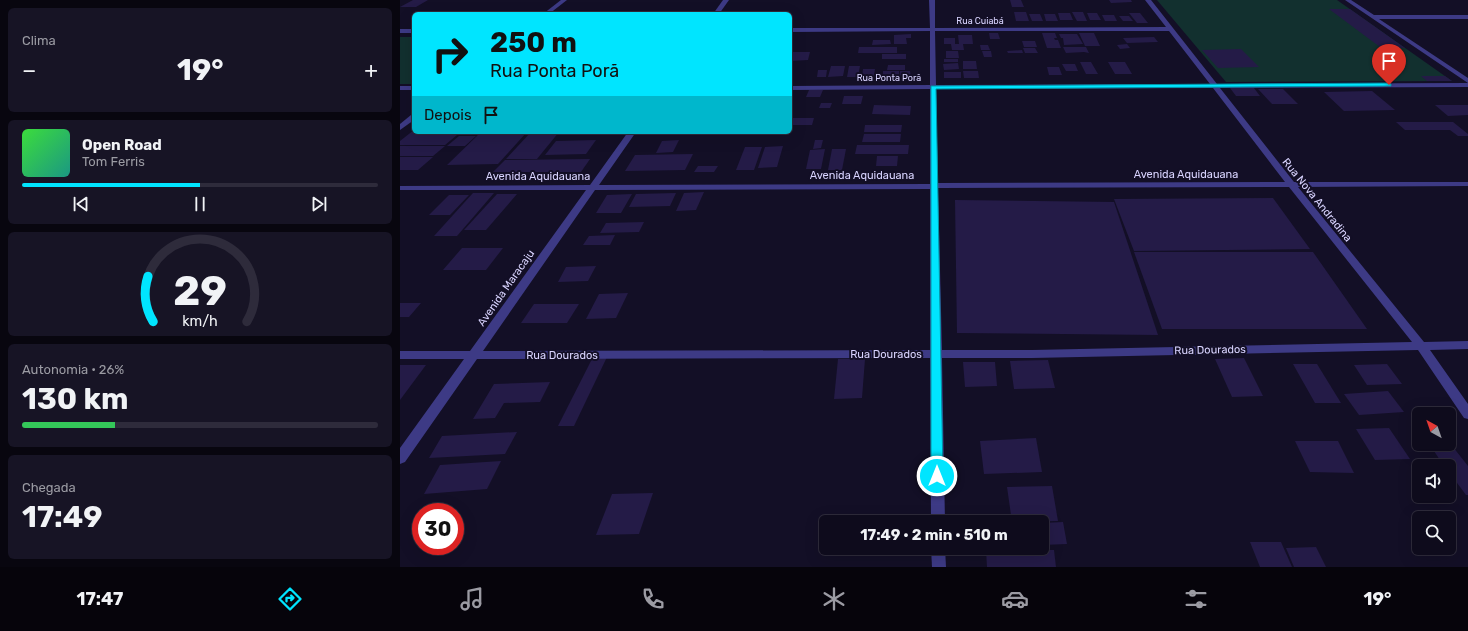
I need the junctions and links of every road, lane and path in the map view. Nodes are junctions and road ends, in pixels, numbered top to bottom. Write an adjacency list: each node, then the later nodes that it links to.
1 (564, 0): 6 (street)
2 (726, 0): 7 (street)
3 (932, 0): 12 (street)
4 (1148, 0): 10 (street, Rua Nova Andradina)
5 (1348, 0): 9 (street)
6 (549, 12)
7 (717, 12)
8 (1468, 17): 9 (street)
9 (1374, 18): 15 (street)
10 (1170, 29): 12 (street, Rua Cuiabá); 17 (street, Rua Nova Andradina)
11 (792, 30): 12 (street, Rua Cuiabá)
12 (932, 30): 18 (street)
13 (400, 31): 14 (street)
14 (412, 31)
15 (1468, 82)
16 (1468, 85): 17 (street, Rua Ponta Porã)
17 (1214, 86): 18 (street, Rua Ponta Porã); 25 (street, Rua Nova Andradina)
18 (933, 87): 21 (street, Rua Ponta Porã); 27 (street)
19 (400, 88): 20 (street)
20 (412, 88)
21 (792, 88)
22 (412, 119): 23 (street)
23 (400, 128)
24 (631, 134): 28 (street, Avenida Maracaju)
25 (1290, 184): 26 (street, Avenida Aquidauana); 27 (street, Avenida Aquidauana); 31 (street, Rua Nova Andradina)
26 (1468, 184)
27 (934, 186): 28 (street, Avenida Aquidauana); 32 (street)
28 (593, 187): 29 (street, Avenida Aquidauana); 34 (street, Avenida Maracaju)
29 (400, 188)
30 (1468, 345): 31 (street, Rua Dourados)
31 (1421, 346): 32 (street, Rua Dourados); 35 (street, Rua Nova Andradina)
32 (936, 354): 34 (street, Rua Dourados); 37 (street)
33 (400, 355): 34 (street, Rua Dourados)
34 (473, 356): 36 (street, Avenida Maracaju)
35 (1468, 414)
36 (400, 458)
37 (938, 515)
38 (938, 555): 39 (street)
39 (938, 567)

